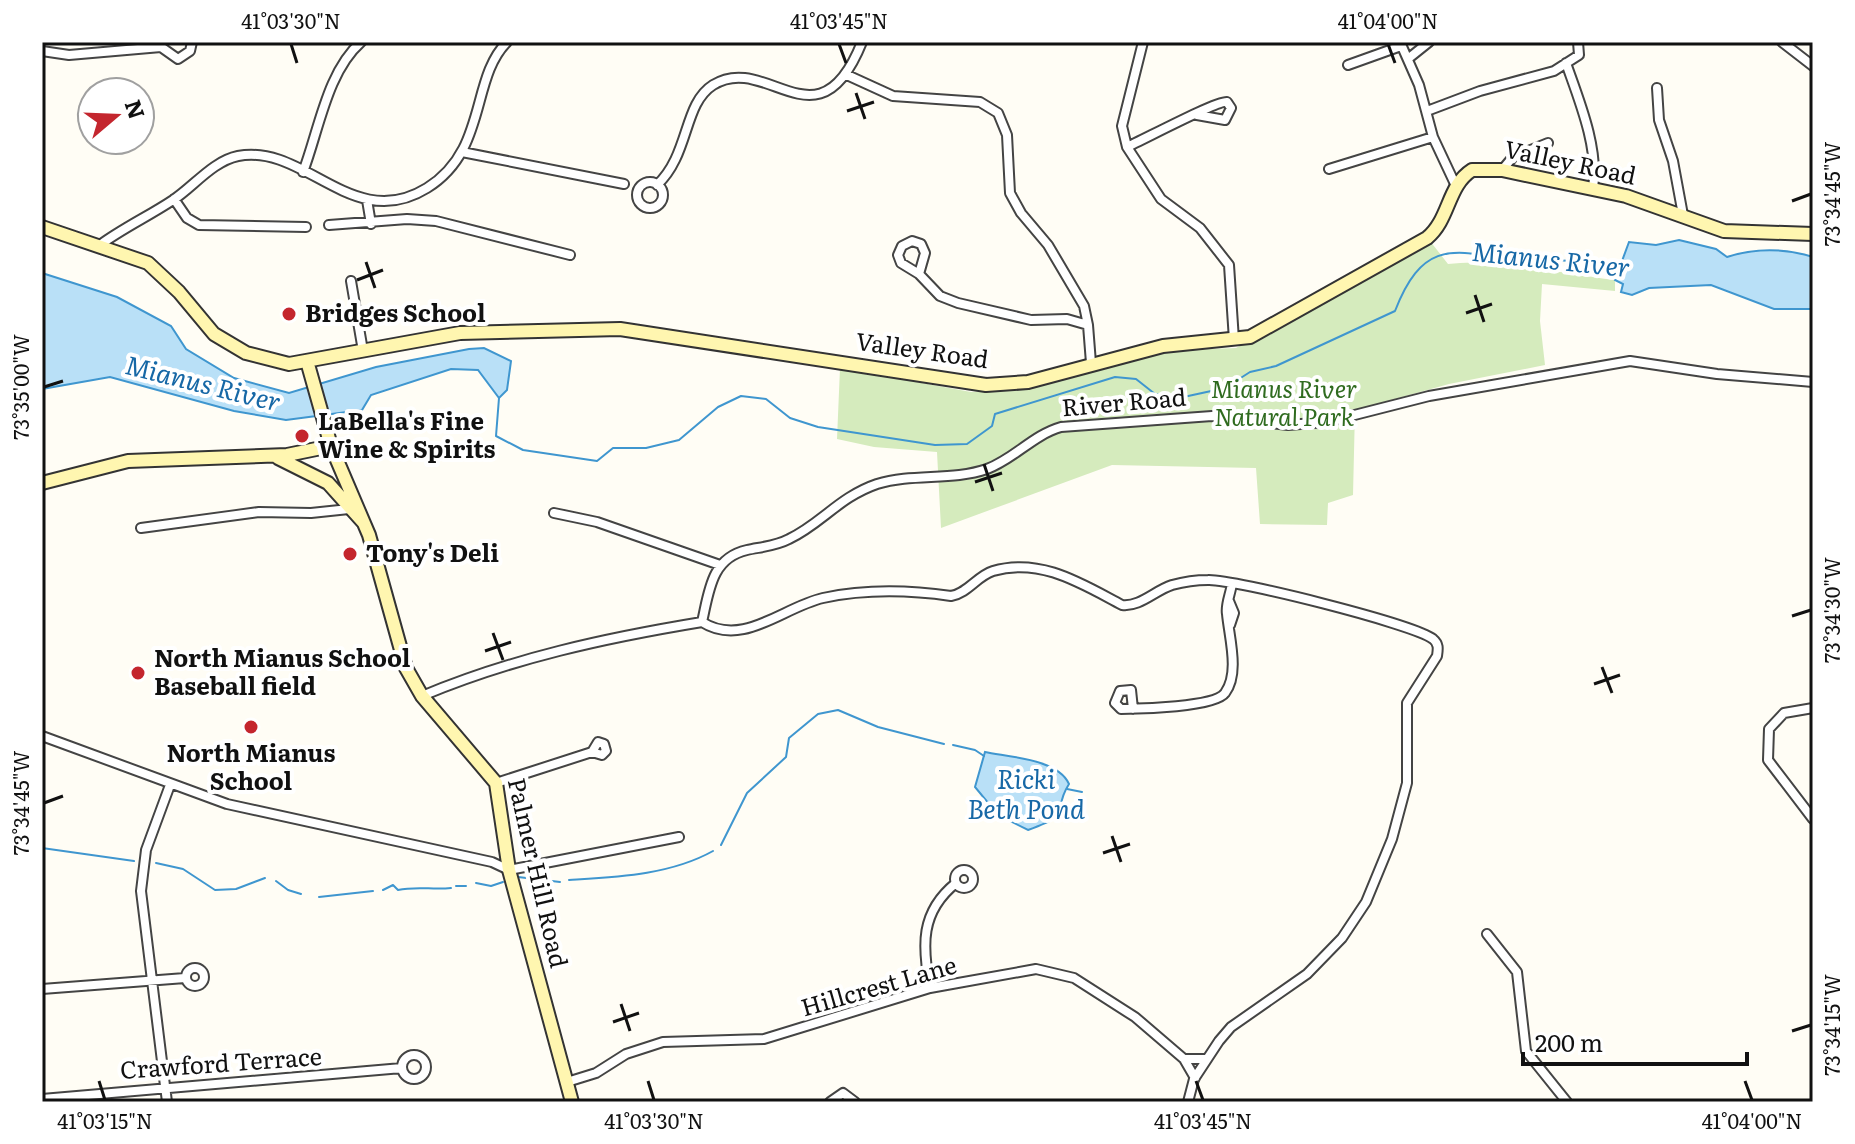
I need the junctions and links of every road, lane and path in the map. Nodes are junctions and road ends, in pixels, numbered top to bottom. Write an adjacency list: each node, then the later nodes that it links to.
1 (192, 42): 10 (street)
2 (361, 42): 26 (street)
3 (507, 42): 23 (street)
4 (862, 42): 16 (street)
5 (1143, 42): 22 (street)
6 (1429, 42): 12 (street)
7 (1578, 42): 13 (street)
8 (1782, 42): 15 (street)
9 (1401, 44): 12 (street); 14 (street)
10 (162, 45): 11 (street)
11 (42, 51)
12 (1409, 58): 18 (street)
13 (1566, 63): 18 (street); 30 (street)
14 (1348, 65)
15 (1813, 66)
16 (847, 75): 28 (street); 43 (street)
17 (1657, 88): 33 (street)
18 (1427, 111): 20 (street)
19 (1197, 115): 22 (street)
20 (1433, 137): 24 (street); 29 (street)
21 (1548, 143): 25 (street)
22 (1127, 147): 44 (street)
23 (462, 152): 27 (street); 32 (street)
24 (1329, 169)
25 (1502, 170): 29 (street, Valley Road); 30 (street, Valley Road)
26 (303, 172): 31 (street); 32 (street)
27 (624, 184)
28 (657, 185)
29 (1456, 186): 44 (street, Valley Road)
30 (1593, 188): 33 (street, Valley Road)
31 (174, 199): 37 (street); 39 (street)
32 (367, 200): 34 (street)
33 (1683, 215): 38 (street, Valley Road)
34 (371, 224): 35 (street); 40 (street)
35 (329, 225)
36 (42, 227): 39 (street, Valley Road)
37 (306, 227)
38 (1813, 234)
39 (100, 245): 46 (street, Valley Road)
40 (570, 255)
41 (919, 274): 43 (street)
42 (351, 281): 45 (street)
43 (1088, 325): 47 (street)
44 (1234, 341): 47 (street, Valley Road)
45 (363, 351): 46 (street, Valley Road); 47 (street, Valley Road)
46 (307, 361): 49 (street, Palmer Hill Road)
47 (1091, 363)
48 (1813, 382): 56 (street, River Road)
49 (331, 446): 50 (street); 54 (street, Palmer Hill Road)
50 (271, 455): 51 (street); 52 (street)
51 (42, 483)
52 (349, 509): 54 (street); 55 (street)
53 (554, 513): 56 (street)
54 (364, 523): 59 (street, Palmer Hill Road)
55 (141, 528)
56 (720, 565): 58 (street)
57 (1232, 583): 58 (street); 61 (street); 76 (street)
58 (702, 622): 59 (street)
59 (422, 696): 64 (street, Palmer Hill Road)
60 (1813, 708): 66 (street)
61 (1133, 709)
62 (42, 736): 65 (street)
63 (592, 752): 64 (street)
64 (496, 783): 68 (street, Palmer Hill Road)
65 (170, 785): 68 (street); 72 (street)
66 (1813, 819)
67 (679, 837): 68 (street)
68 (509, 870): 79 (street, Palmer Hill Road)
69 (956, 883): 73 (street)
70 (1487, 934): 87 (street)
71 (185, 978): 72 (street)
72 (152, 981): 74 (street); 80 (street)
73 (930, 988): 75 (street, Hillcrest Lane); 79 (street, Hillcrest Lane)
74 (42, 989)
75 (1184, 1059): 76 (street); 78 (street, Hillcrest Lane)
76 (1206, 1059): 78 (street)
77 (402, 1068): 80 (street, Crawford Terrace)
78 (1195, 1078): 86 (street)
79 (567, 1082): 83 (street, Palmer Hill Road)
80 (165, 1086): 81 (street, Crawford Terrace); 82 (street)
81 (42, 1099)
82 (167, 1102)
83 (572, 1102)
84 (830, 1102): 85 (street)
85 (855, 1102)
86 (1188, 1102)
87 (1567, 1102)

